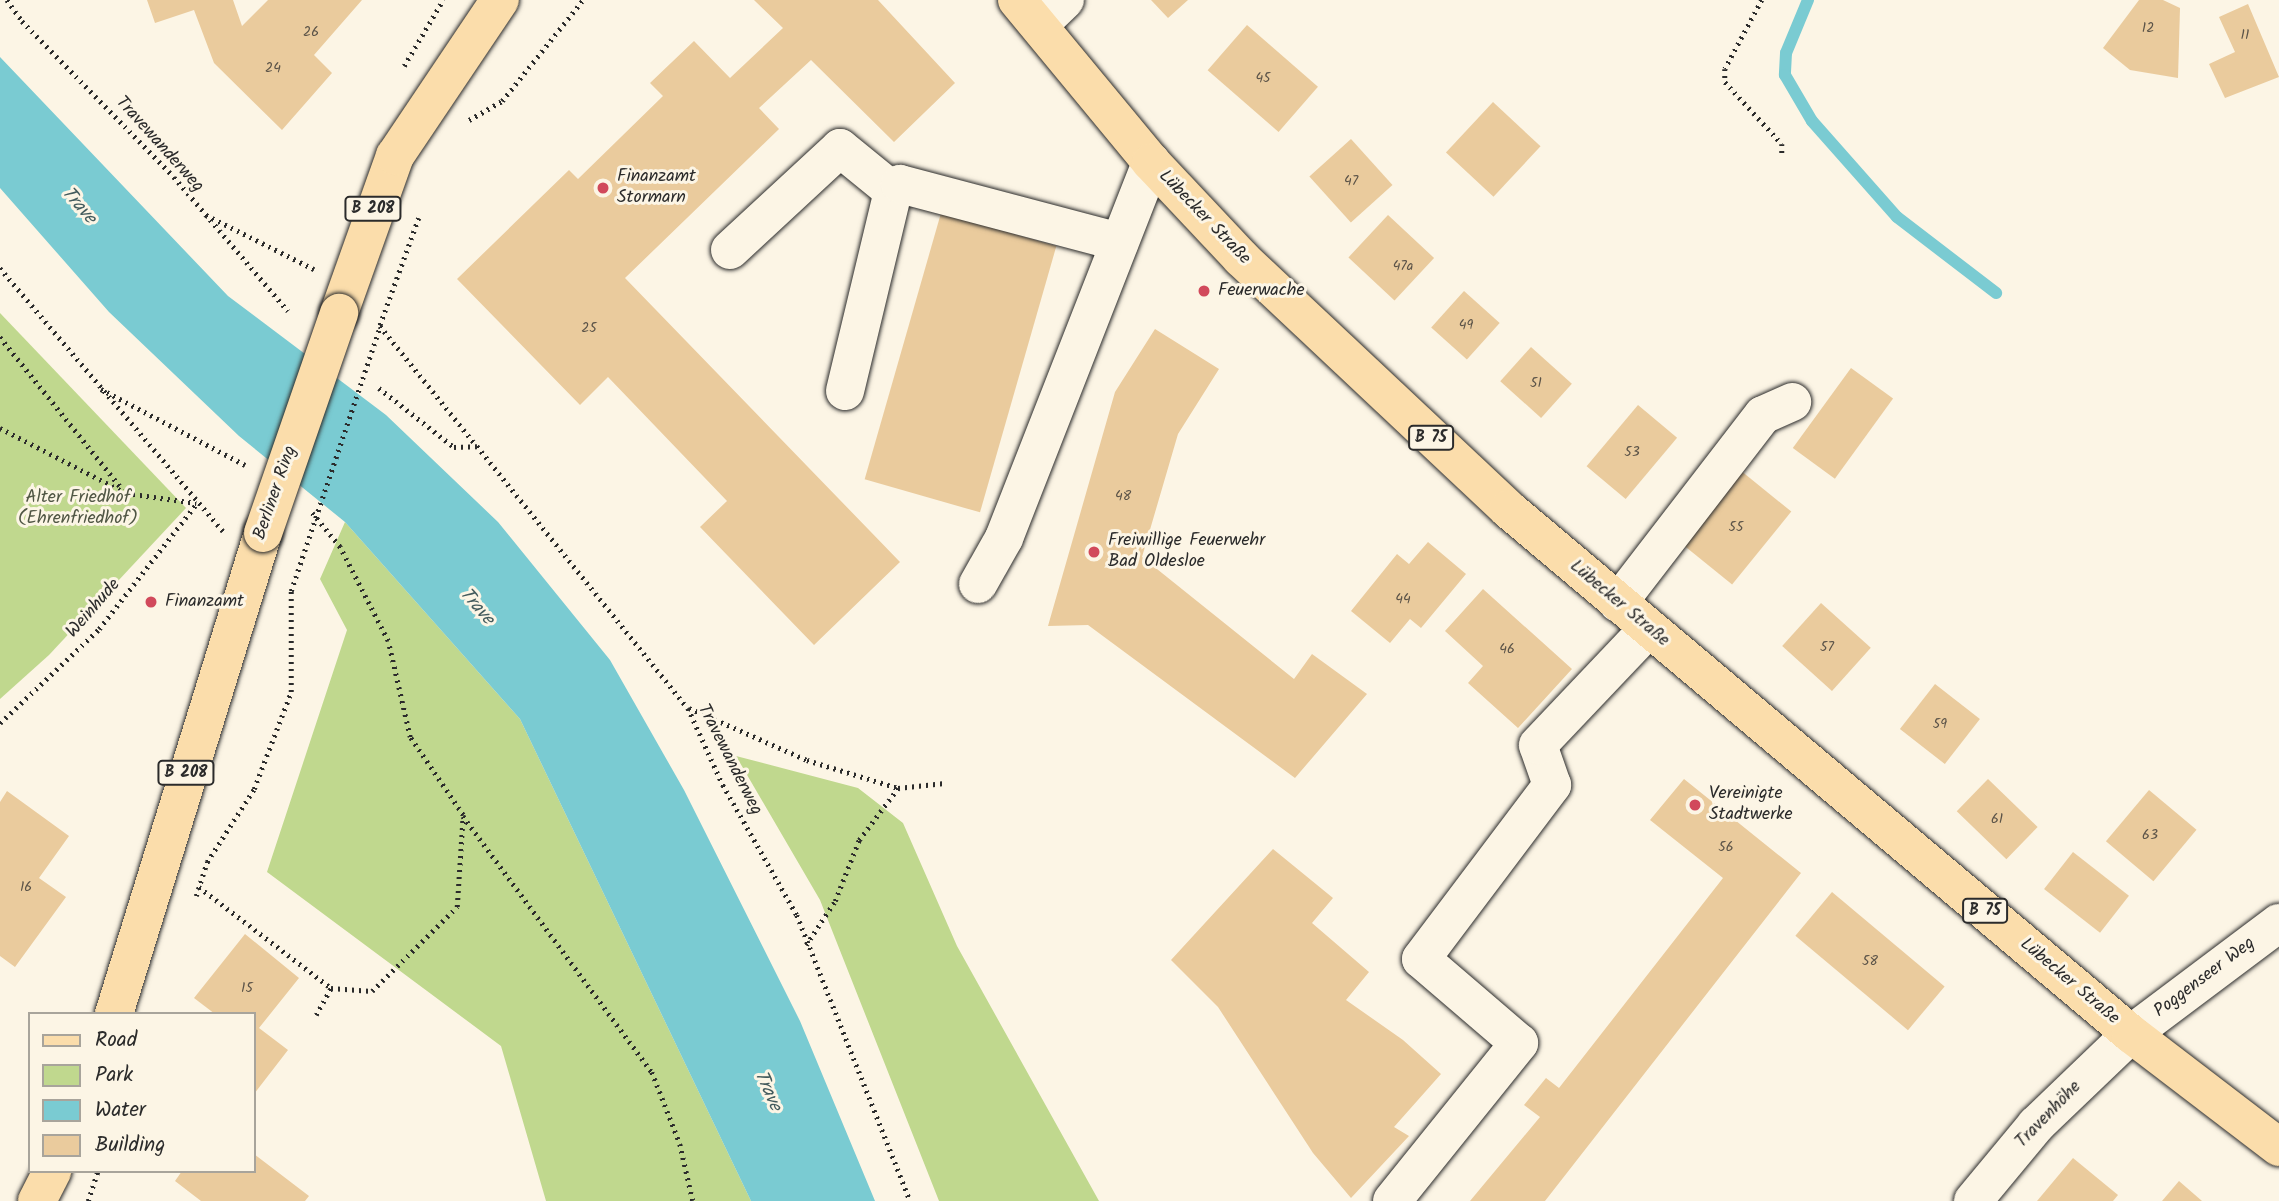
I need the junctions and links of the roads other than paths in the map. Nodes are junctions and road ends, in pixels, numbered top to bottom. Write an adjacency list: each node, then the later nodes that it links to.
1 (500, 0): 13 (main road, Berliner Ring / B 208, bridge)
2 (1040, 8): 3 (main road, Lübecker Straße / B 75)
3 (1150, 162): 5 (street); 10 (main road, Lübecker Straße / B 75)
4 (893, 191): 5 (street); 6 (street); 7 (street)
5 (1119, 242): 9 (street)
6 (730, 250)
7 (845, 391)
8 (1792, 402): 10 (street)
9 (978, 584)
10 (1618, 603): 11 (main road, Lübecker Straße / B 75)
11 (1649, 628): 14 (main road, Lübecker Straße / B 75); 18 (street)
12 (2279, 923): 14 (street, Poggenseer Weg)
13 (115, 1012)
14 (2131, 1034): 15 (main road, Lübecker Straße / B 75); 19 (street, Travenhöhe)
15 (2279, 1147)
16 (51, 1173): 17 (main road)
17 (37, 1201)
18 (1392, 1201)
19 (1973, 1201)

